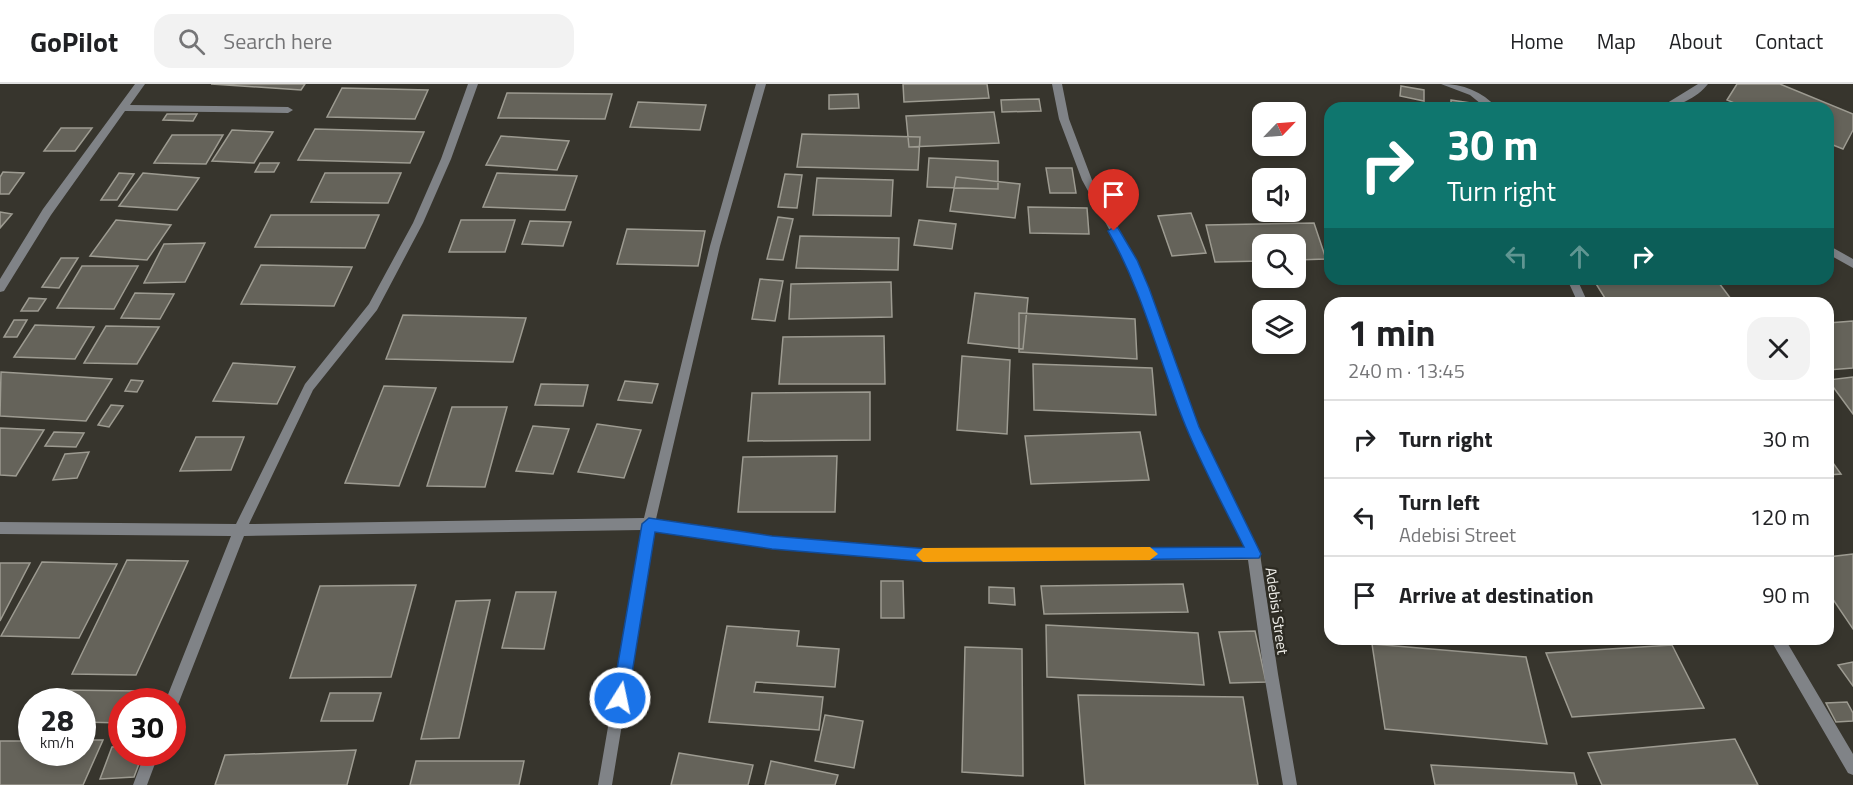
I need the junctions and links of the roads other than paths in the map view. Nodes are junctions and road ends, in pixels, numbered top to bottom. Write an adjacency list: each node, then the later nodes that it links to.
1 (140, 84): 9 (street)
2 (473, 84): 16 (street)
3 (761, 84): 14 (street)
4 (1057, 84): 17 (street, Adebisi Street)
5 (1446, 84): 7 (street)
6 (1702, 84): 8 (street)
7 (1484, 102)
8 (1674, 102)
9 (122, 108): 10 (street); 13 (street)
10 (288, 110)
11 (1834, 253): 12 (street)
12 (1853, 264)
13 (0, 288)
14 (649, 524): 16 (street); 17 (street); 23 (street)
15 (0, 528): 16 (street)
16 (240, 530): 19 (street)
17 (1254, 554): 24 (street, Adebisi Street)
18 (1781, 645): 21 (street)
19 (178, 688)
20 (147, 766): 22 (street)
21 (1853, 768)
22 (140, 785)
23 (605, 785)
24 (1290, 785)

